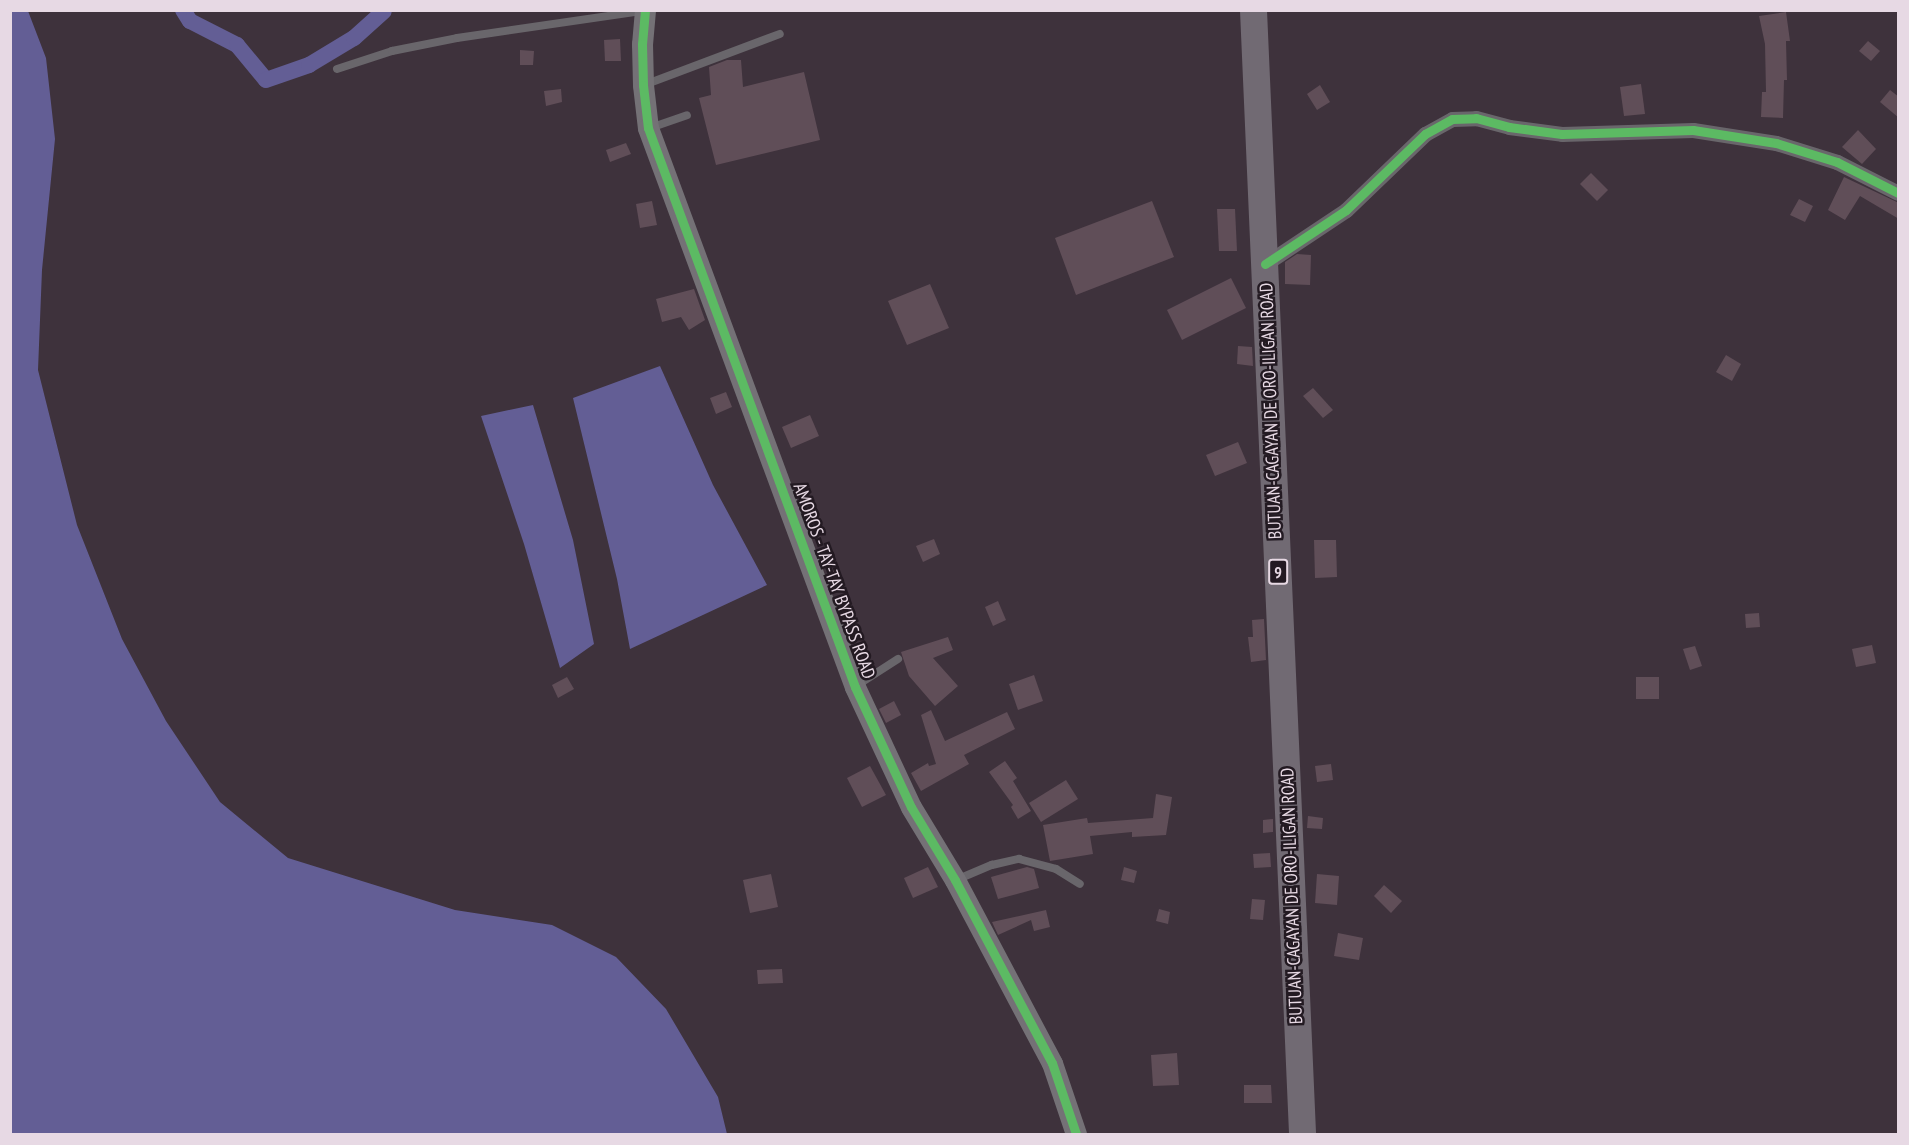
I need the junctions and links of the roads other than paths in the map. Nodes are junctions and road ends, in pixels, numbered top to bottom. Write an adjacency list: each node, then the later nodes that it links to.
1 (1253, 10): 9 (highway, BUTUAN-CAGAYAN DE ORO-ILIGAN ROAD / 9)
2 (645, 11): 4 (lane); 5 (street, AMOROS - TAY-TAY BYPASS ROAD)
3 (780, 34): 5 (lane)
4 (337, 69)
5 (643, 85): 7 (street, AMOROS - TAY-TAY BYPASS ROAD)
6 (687, 115): 7 (lane)
7 (648, 128): 11 (street, AMOROS - TAY-TAY BYPASS ROAD)
8 (1899, 194): 9 (street)
9 (1265, 264): 15 (highway, BUTUAN-CAGAYAN DE ORO-ILIGAN ROAD / 9)
10 (898, 659): 11 (lane)
11 (855, 687): 12 (street, AMOROS - TAY-TAY BYPASS ROAD)
12 (955, 880): 13 (lane); 14 (street, AMOROS - TAY-TAY BYPASS ROAD)
13 (1080, 884)
14 (1076, 1134)
15 (1302, 1134)

